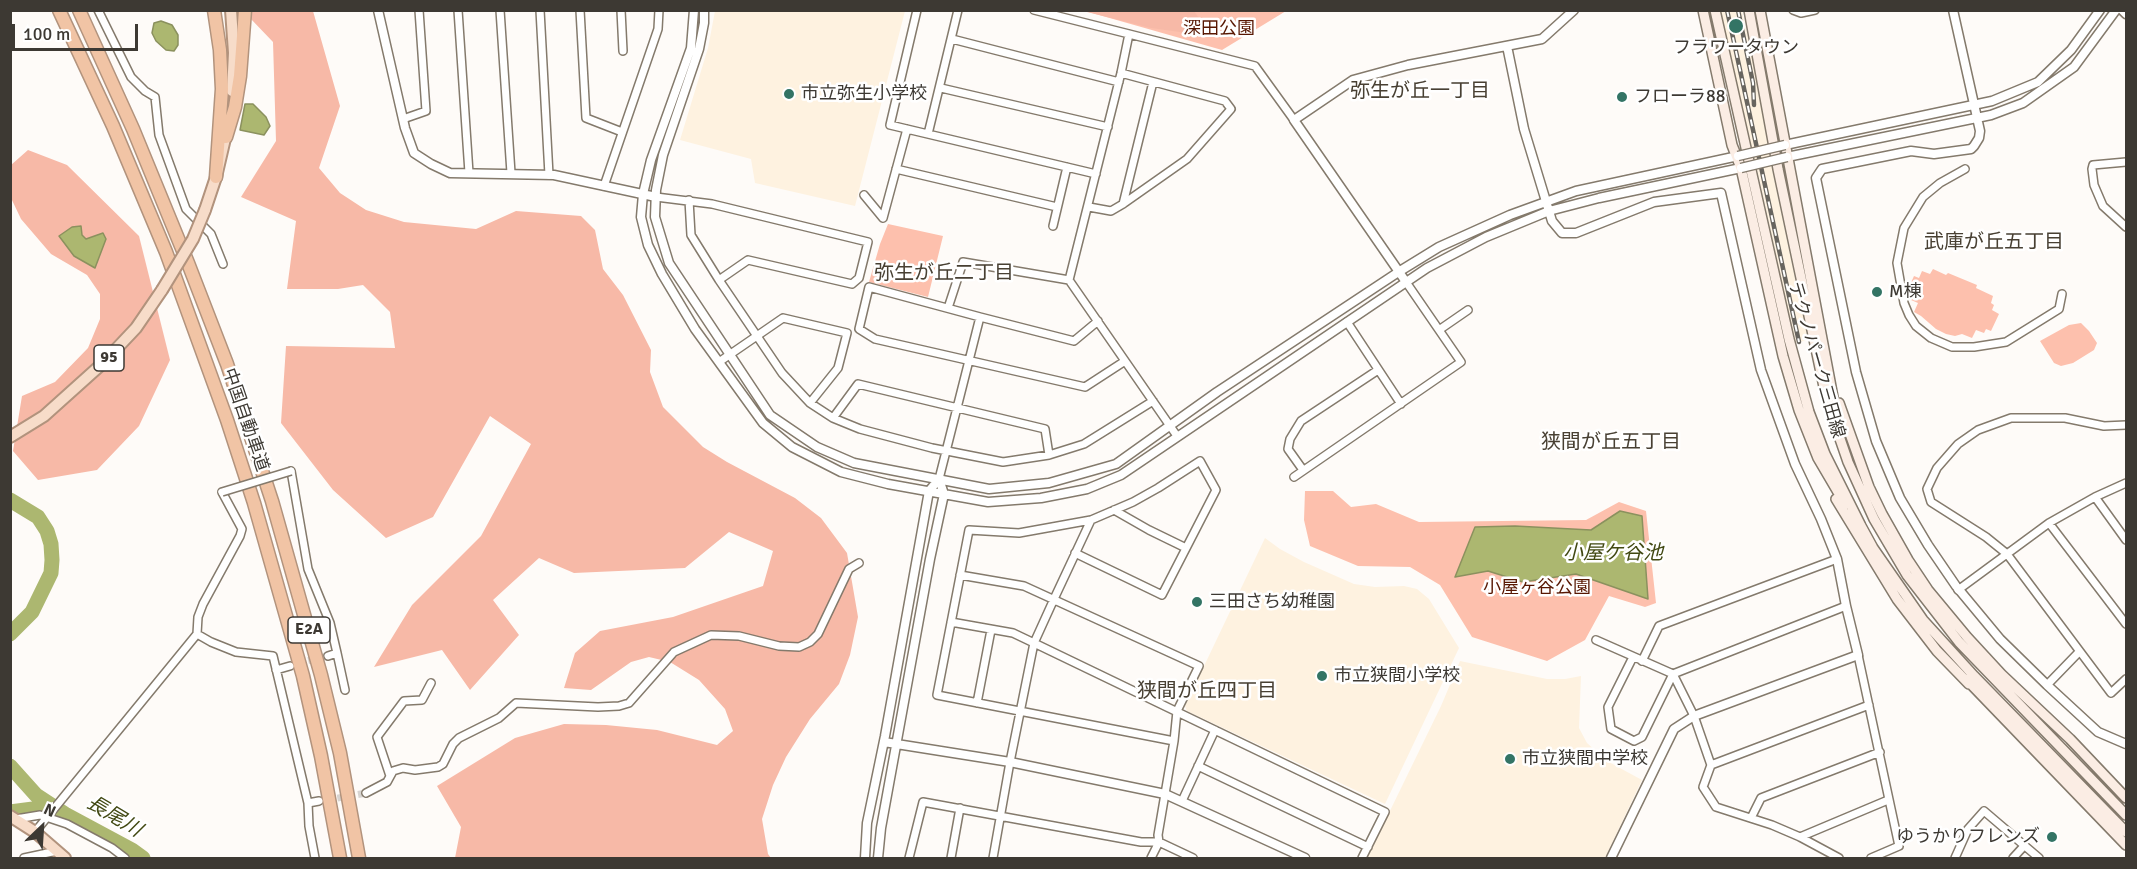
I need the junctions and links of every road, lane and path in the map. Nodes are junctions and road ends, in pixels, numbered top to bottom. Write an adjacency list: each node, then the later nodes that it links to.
1 (59, 10): 189 (highway, 中国自動車道 / E2A)
2 (79, 10): 190 (highway, 中国自動車道 / E2A)
3 (98, 10): 74 (street)
4 (214, 10): 61 (highway)
5 (231, 10): 48 (main road, 95)
6 (245, 10): 48 (highway)
7 (378, 10): 42 (street)
8 (419, 10): 42 (street)
9 (458, 10): 57 (street)
10 (500, 10): 58 (street)
11 (540, 10): 60 (street)
12 (580, 10): 46 (street)
13 (621, 10): 35 (street)
14 (659, 10): 46 (street)
15 (694, 10): 63 (street)
16 (704, 10): 65 (street)
17 (917, 10): 45 (street)
18 (958, 10): 33 (street)
19 (1034, 10): 32 (street)
20 (1574, 10): 34 (street)
21 (1703, 10): 50 (main road)
22 (1715, 10): 116 (main road, テクノパーク三田線)
23 (1749, 10): 105 (main road, テクノパーク三田線)
24 (1760, 10): 49 (main road)
25 (1793, 10): 26 (street)
26 (1815, 10)
27 (1953, 10): 40 (street)
28 (2100, 10): 40 (street)
29 (2116, 10): 41 (street)
30 (2122, 10): 31 (street)
31 (2127, 14)
32 (1129, 34): 36 (street); 43 (street)
33 (952, 39): 37 (street); 39 (street)
34 (1507, 46): 43 (street); 67 (street)
35 (624, 51)
36 (1121, 73): 37 (street); 38 (street)
37 (1119, 82): 44 (street)
38 (1153, 82): 68 (street); 68 (street)
39 (940, 88): 44 (street); 47 (street)
40 (1974, 105): 41 (street); 49 (street)
41 (1977, 118): 51 (street); 124 (street)
42 (403, 119): 57 (street)
43 (1294, 120): 75 (street)
44 (1108, 127): 59 (street)
45 (907, 129): 47 (street); 56 (street)
46 (622, 132): 62 (street)
47 (928, 134): 53 (street)
48 (226, 137): 61 (main road, 95)
49 (1785, 145): 50 (street, bridge); 51 (main road)
50 (1738, 156): 54 (main road); 67 (street)
51 (1786, 158): 54 (street, bridge); 92 (main road)
52 (2127, 162): 73 (street)
53 (1067, 167): 59 (street); 69 (street)
54 (1741, 168): 71 (street); 97 (main road)
55 (1965, 168): 79 (street)
56 (896, 169): 64 (street); 69 (street)
57 (469, 173): 58 (street)
58 (511, 173): 60 (street)
59 (1096, 174): 70 (street)
60 (549, 175): 62 (street)
61 (216, 177): 102 (main road, 95, bridge)
62 (604, 186): 63 (street)
63 (644, 194): 65 (street); 90 (street)
64 (864, 195)
65 (656, 197): 66 (street); 87 (street)
66 (688, 200): 76 (street); 76 (street)
67 (1546, 201): 71 (street); 75 (street)
68 (1123, 204): 70 (street)
69 (1058, 207): 72 (street)
70 (1089, 207): 77 (street)
71 (1549, 211): 78 (street); 121 (street)
72 (1053, 226)
73 (2127, 227)
74 (223, 264)
75 (1400, 271): 78 (street); 99 (street)
76 (719, 280): 86 (street)
77 (1069, 280): 80 (street); 83 (street)
78 (1406, 282): 84 (street); 85 (street)
79 (2062, 294)
80 (948, 308): 82 (street); 88 (street)
81 (1468, 310): 85 (street)
82 (980, 317): 83 (street); 88 (street)
83 (1098, 321): 89 (street)
84 (1347, 322): 91 (street); 101 (street)
85 (1439, 330): 95 (street)
86 (756, 336): 87 (street); 94 (street); 94 (street)
87 (729, 355): 90 (street); 108 (street)
88 (970, 360): 89 (street); 96 (street)
89 (1125, 361): 93 (street)
90 (719, 362): 110 (street)
91 (1378, 370): 95 (street); 106 (street)
92 (1833, 387): 105 (main road); 144 (main road)
93 (1153, 401): 99 (street); 104 (street)
94 (810, 403): 98 (street)
95 (1401, 404): 106 (street)
96 (957, 407): 98 (street); 103 (street); 104 (street)
97 (1799, 410): 116 (main road); 147 (main road)
98 (833, 418): 103 (street)
99 (1172, 424): 101 (street); 108 (street)
100 (2127, 425): 120 (street)
101 (1179, 435): 111 (street)
102 (10, 437)
103 (946, 451): 104 (street); 108 (street)
104 (1049, 455)
105 (1848, 462): 133 (main road, テクノパーク三田線)
106 (1303, 471): 107 (street)
107 (1294, 477)
108 (939, 479): 110 (street); 111 (street)
109 (2127, 483): 112 (street)
110 (929, 491): 111 (street); 157 (street)
111 (944, 494): 158 (street)
112 (2096, 497): 115 (street); 117 (street)
113 (1114, 510): 114 (street); 118 (street); 118 (street)
114 (1091, 520): 119 (street); 123 (street)
115 (2049, 523): 120 (street); 129 (street)
116 (1861, 526): 127 (main road, テクノパーク三田線)
117 (2127, 540)
118 (1186, 548): 119 (street)
119 (1076, 553): 125 (street)
120 (2007, 554): 124 (street); 135 (street)
121 (1837, 559): 126 (street); 140 (street)
122 (859, 563): 164 (street)
123 (960, 575): 125 (street); 128 (street)
124 (1958, 590): 148 (street)
125 (1054, 599): 134 (street); 152 (street)
126 (1846, 606): 137 (street); 143 (street)
127 (1923, 620): 147 (main road); 179 (main road, テクノパーク三田線)
128 (951, 622): 130 (street); 150 (street)
129 (2127, 624)
130 (991, 630): 134 (street); 150 (street)
131 (197, 634): 136 (street, bridge); 142 (street); 176 (street)
132 (1596, 640): 139 (street)
133 (1959, 642): 144 (main road); 173 (main road, テクノパーク三田線)
134 (1034, 643): 152 (street); 153 (street)
135 (2079, 652): 145 (street); 148 (street)
136 (337, 653): 138 (street); 149 (street)
137 (1858, 655): 151 (street); 154 (street)
138 (328, 656)
139 (1633, 657): 140 (street); 143 (street)
140 (1642, 661): 143 (street)
141 (290, 666): 142 (street)
142 (276, 670): 171 (street)
143 (1673, 674): 154 (street)
144 (2003, 676): 167 (main road)
145 (2127, 679)
146 (431, 683): 164 (street)
147 (1969, 684): 182 (main road)
148 (2047, 685): 159 (street)
149 (345, 690)
150 (977, 703): 153 (street)
151 (1869, 705): 160 (street); 162 (street)
152 (1177, 711): 155 (street); 156 (street)
153 (1020, 712): 156 (street); 161 (street)
154 (1694, 716): 162 (street); 200 (street)
155 (1215, 730): 163 (street); 184 (street)
156 (1174, 741): 166 (street)
157 (884, 742): 158 (street); 191 (street)
158 (896, 743): 161 (street); 192 (street)
159 (2127, 744)
160 (1880, 752): 168 (street); 177 (street)
161 (1010, 762): 166 (street); 174 (street)
162 (1711, 765): 177 (street)
163 (1198, 766): 170 (street); 184 (street)
164 (390, 776): 165 (street)
165 (366, 793)
166 (1165, 794): 170 (street); 181 (street)
167 (2127, 798)
168 (1888, 800): 180 (street); 202 (street)
169 (319, 801): 171 (street)
170 (1182, 801): 198 (street)
171 (308, 803): 188 (street)
172 (960, 808): 174 (street); 193 (street); 194 (street)
173 (2127, 815)
174 (1001, 816): 181 (street); 195 (street)
175 (13, 817): 176 (street); 178 (main road)
176 (48, 818): 178 (street); 187 (street)
177 (1751, 818): 180 (street)
178 (35, 832): 185 (main road)
179 (2127, 832)
180 (1800, 837): 201 (street)
181 (1159, 842): 196 (street); 197 (street)
182 (2127, 845)
183 (2024, 846): 203 (street); 204 (street); 205 (street)
184 (1368, 847): 199 (street)
185 (61, 855): 186 (street)
186 (24, 858)
187 (125, 858)
188 (315, 858)
189 (340, 858)
190 (359, 858)
191 (865, 858)
192 (878, 858)
193 (909, 858)
194 (951, 858)
195 (993, 858)
196 (1151, 858)
197 (1193, 858)
198 (1305, 858)
199 (1362, 858)
200 (1611, 858)
201 (1839, 858)
202 (1871, 858)
203 (1955, 858)
204 (2013, 858)
205 (2039, 858)

